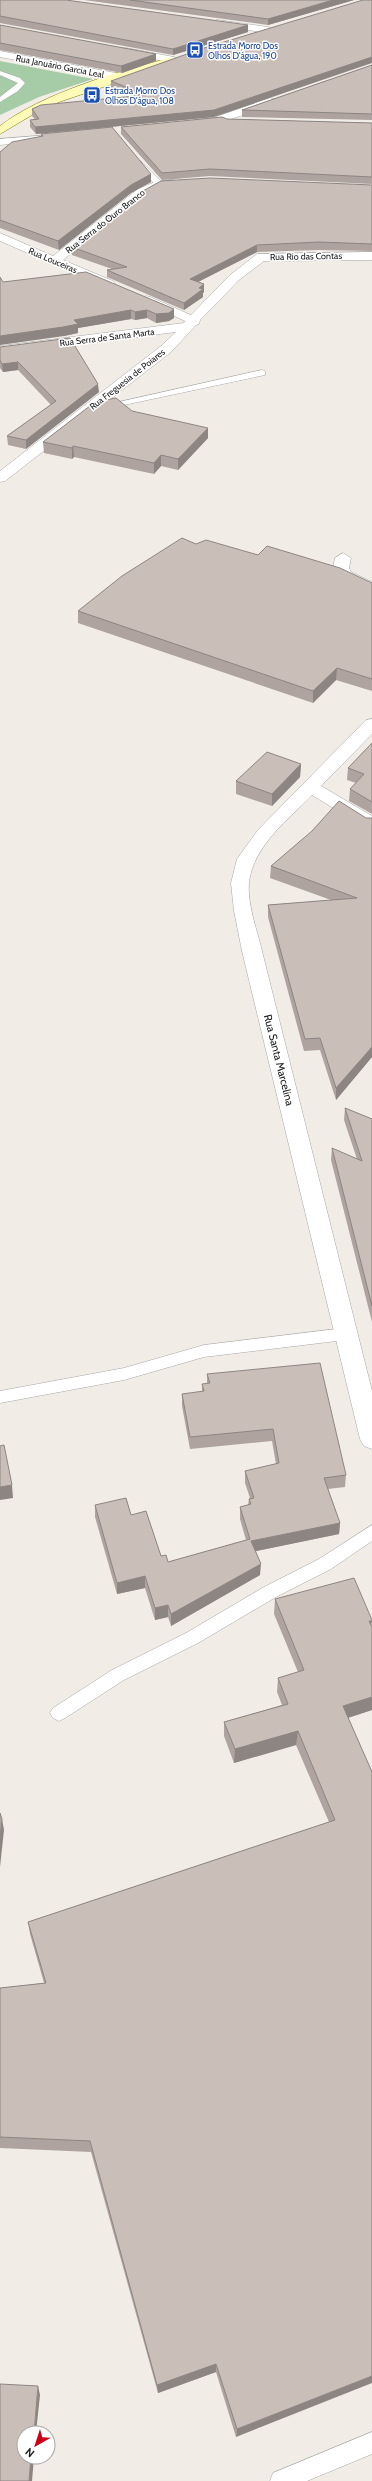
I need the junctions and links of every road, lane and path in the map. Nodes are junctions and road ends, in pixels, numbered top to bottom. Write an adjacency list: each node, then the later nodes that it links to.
1 (204, 21): 2 (street)
2 (271, 29): 3 (main road)
3 (246, 37)
4 (115, 49): 6 (street)
5 (0, 54): 8 (street, Rua Januário Garcia Leal)
6 (178, 58): 8 (main road)
7 (0, 73): 10 (lane)
8 (121, 77): 14 (main road)
9 (278, 99): 11 (street)
10 (0, 100)
11 (215, 121): 12 (street); 13 (street)
12 (245, 122)
13 (183, 124)
14 (0, 131)
15 (61, 136): 16 (street)
16 (0, 142)
17 (135, 157): 19 (lane)
18 (192, 181): 19 (street, Rua Serra do Ouro Branco)
19 (158, 184): 22 (street, Rua Serra do Ouro Branco)
20 (0, 237): 22 (street, Rua Louceiras)
21 (372, 256): 25 (street, Rua Rio das Contas)
22 (55, 260): 23 (street, Rua Louceiras)
23 (124, 290)
24 (138, 296): 25 (street)
25 (192, 324): 26 (street, Rua Serra de Santa Marta); 28 (street, Rua Freguesia de Poiares)
26 (0, 350)
27 (262, 373): 28 (lane)
28 (90, 409): 29 (street, Rua Freguesia de Poiares)
29 (0, 478)
30 (342, 558): 31 (street)
31 (372, 588)
32 (372, 724): 33 (street, Rua Santa Marcelina)
33 (310, 786): 34 (street); 35 (street, Rua Santa Marcelina)
34 (372, 824)
35 (345, 1334): 36 (lane); 37 (street, Rua Santa Marcelina)
36 (0, 1397)
37 (372, 1439)
38 (372, 1532): 39 (lane)
39 (59, 1713)
40 (372, 2443): 41 (lane)
41 (281, 2481)

